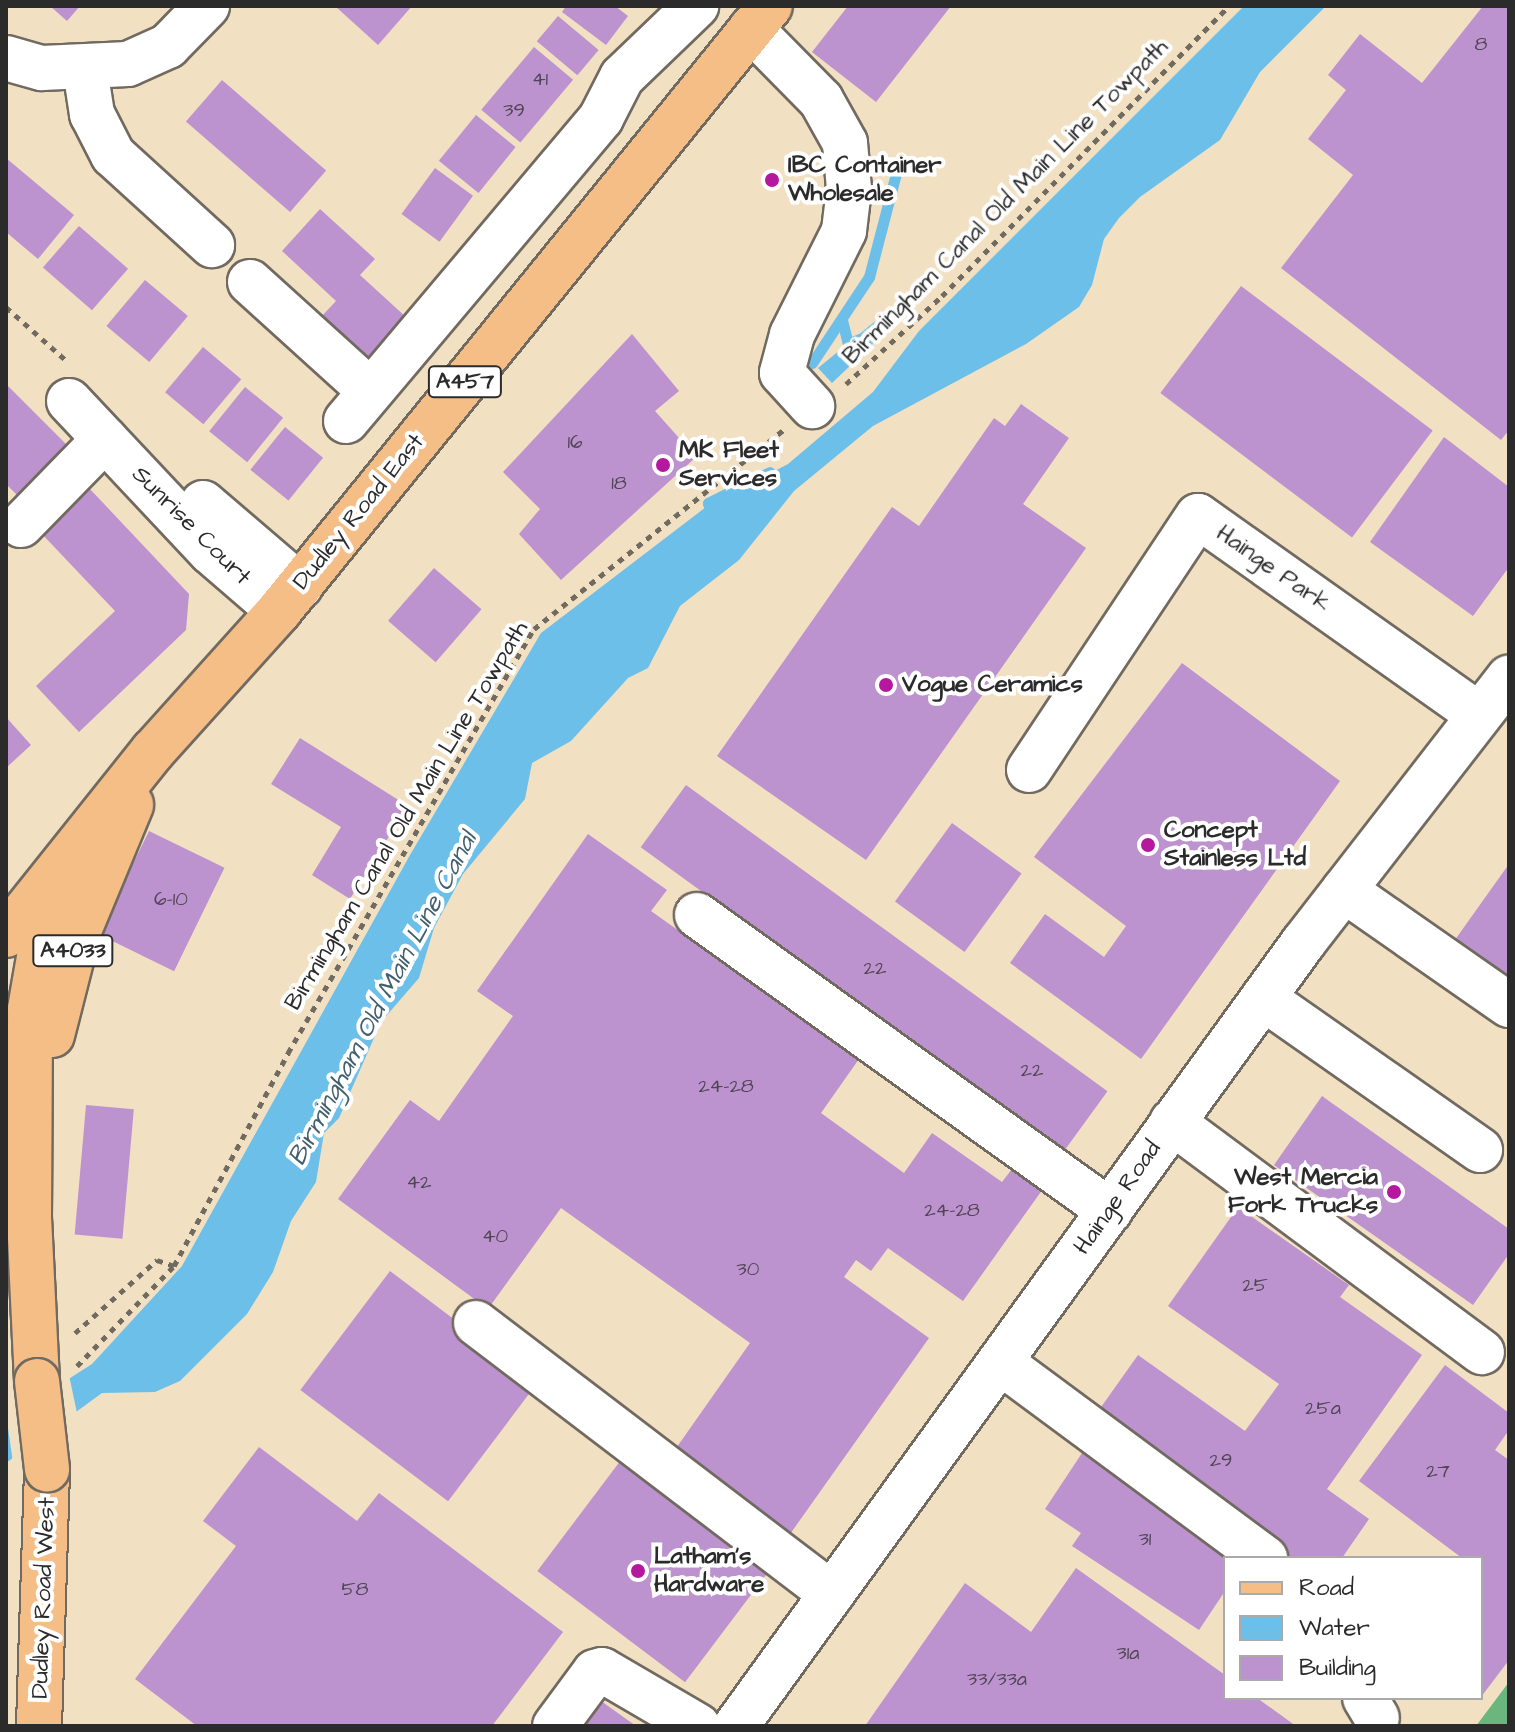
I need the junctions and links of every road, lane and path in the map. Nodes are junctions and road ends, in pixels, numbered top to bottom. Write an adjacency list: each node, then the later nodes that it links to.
1 (207, 6): 6 (street)
2 (696, 6): 7 (street)
3 (1229, 6): 12 (path, Birmingham Canal Old Main Line Towpath)
4 (761, 17): 8 (main road, Dudley Road East / A457); 12 (street)
5 (6, 58): 6 (street)
6 (85, 69): 9 (street)
7 (601, 118): 8 (street); 10 (street)
8 (646, 157): 15 (main road, Dudley Road East / A457)
9 (212, 245)
10 (250, 282)
11 (69, 401): 13 (street)
12 (812, 406): 31 (path, Birmingham Canal Old Main Line Towpath)
13 (114, 430): 14 (street); 15 (street)
14 (21, 525)
15 (290, 598): 18 (main road, Dudley Road East / A457)
16 (1509, 677): 17 (street, Hainge Road)
17 (1479, 715): 19 (street, Hainge Park); 21 (street, Hainge Road)
18 (153, 751): 20 (main road, Dudley Road East / A457); 29 (main road, A4033)
19 (1029, 770)
20 (66, 862): 23 (main road, A457); 24 (main road, A4033)
21 (1344, 890): 25 (street, Hainge Road); 26 (street)
22 (697, 915): 30 (street)
23 (6, 935)
24 (18, 998): 29 (main road, A4033)
25 (1263, 998): 27 (street, Hainge Road); 28 (street)
26 (1509, 1005)
27 (1172, 1122): 30 (street, Hainge Road); 33 (street)
28 (1480, 1150)
29 (30, 1162): 35 (main road, A4033)
30 (1110, 1211): 34 (street, Hainge Road)
31 (174, 1266): 35 (path, Birmingham Canal Old Main Line Towpath); 35 (path)
32 (476, 1323): 37 (street)
33 (1482, 1352)
34 (1000, 1362): 36 (street); 37 (street, Hainge Road)
35 (52, 1377): 38 (main road, Dudley Road West / A4033, bridge)
36 (1262, 1556)
37 (832, 1594): 41 (street, Hainge Road)
38 (39, 1726)
39 (555, 1726): 40 (street)
40 (698, 1726)
41 (736, 1726)

